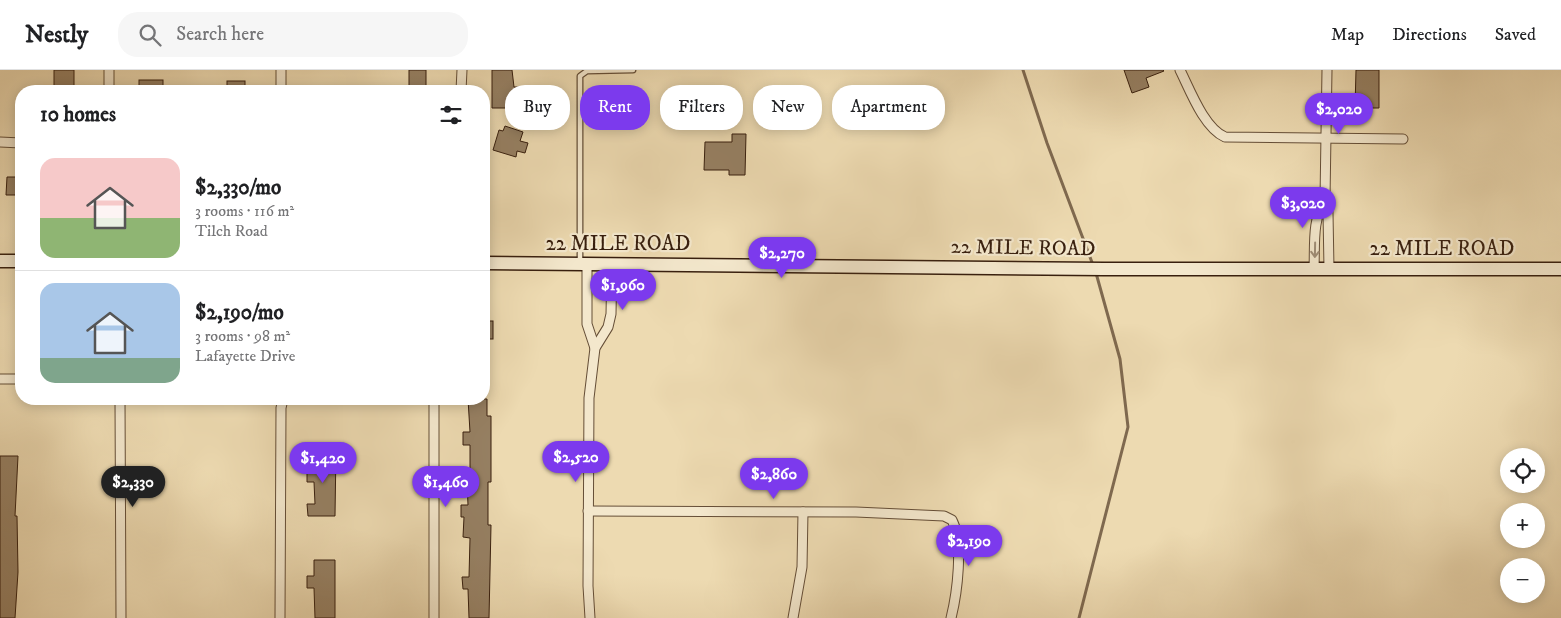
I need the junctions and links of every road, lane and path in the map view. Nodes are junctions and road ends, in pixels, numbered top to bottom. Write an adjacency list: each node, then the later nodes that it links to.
1 (109, 70): 9 (street)
2 (281, 70): 10 (street)
3 (462, 70): 11 (street)
4 (580, 70): 8 (lane)
5 (633, 70): 8 (lane)
6 (1180, 70): 12 (street)
7 (1327, 70): 12 (street)
8 (580, 76): 20 (lane)
9 (109, 85)
10 (281, 85)
11 (462, 85)
12 (1327, 138): 13 (street); 16 (street)
13 (1403, 139)
14 (0, 142): 15 (street)
15 (15, 142)
16 (1325, 199): 22 (street, one-way to 22); 23 (street)
17 (0, 260): 18 (street)
18 (15, 261)
19 (490, 263): 20 (street, 22 MILE ROAD)
20 (583, 264): 21 (street, 22 MILE ROAD); 25 (street)
21 (612, 264): 22 (street, 22 MILE ROAD); 25 (street)
22 (1314, 269): 23 (street, 22 MILE ROAD)
23 (1329, 269): 24 (street, 22 MILE ROAD)
24 (1561, 269)
25 (595, 348): 31 (street)
26 (0, 379): 27 (street)
27 (15, 380)
28 (120, 405): 33 (street)
29 (282, 405): 34 (street)
30 (434, 405): 35 (street)
31 (588, 511): 32 (street); 36 (street)
32 (802, 512): 37 (street); 38 (street)
33 (121, 618)
34 (280, 618)
35 (434, 618)
36 (590, 618)
37 (793, 618)
38 (951, 618)

